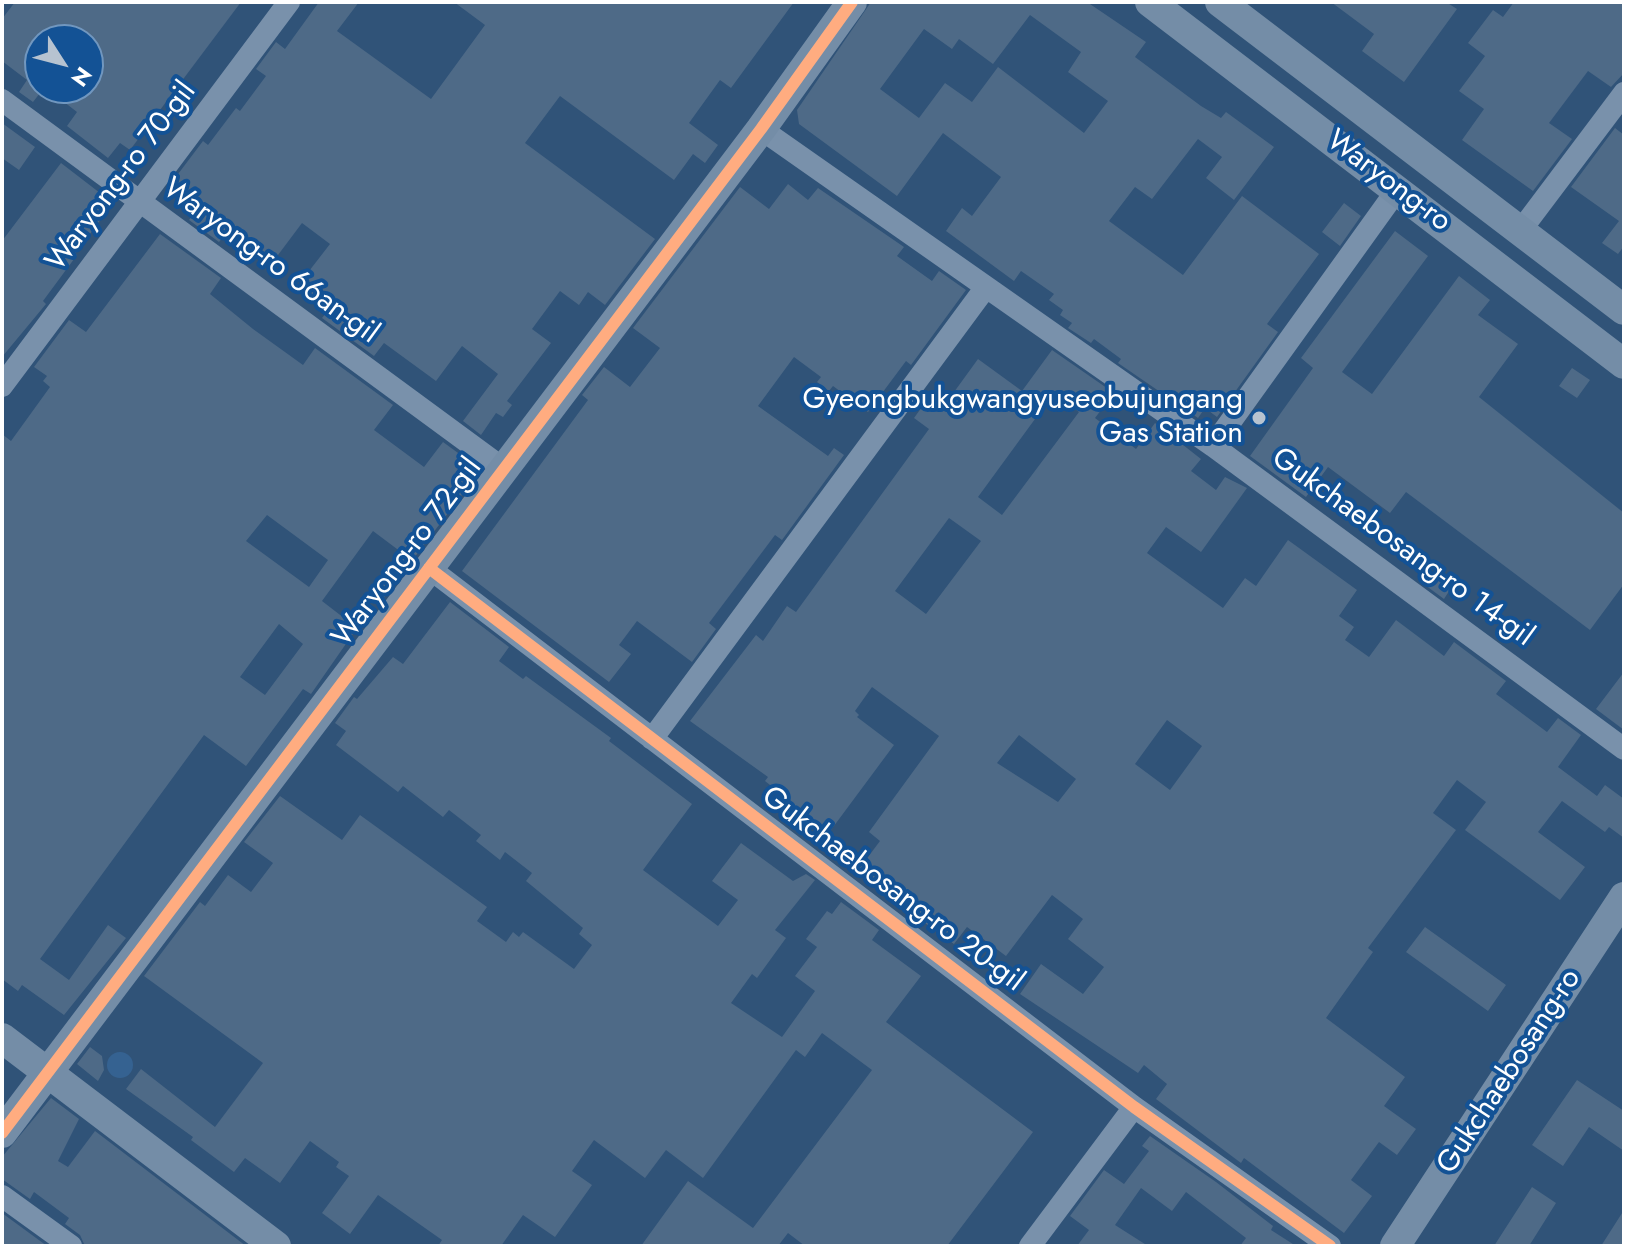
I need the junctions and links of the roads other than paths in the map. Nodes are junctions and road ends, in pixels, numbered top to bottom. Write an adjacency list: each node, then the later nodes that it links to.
1 (289, 2): 9 (street, Waryong-ro 70-gil)
2 (852, 2): 7 (street, Waryong-ro 72-gil)
3 (1150, 2): 8 (street, Waryong-ro)
4 (1220, 2): 10 (street, Waryong-ro)
5 (1624, 93): 10 (street)
6 (2, 100): 9 (street, Waryong-ro 66an-gil)
7 (761, 129): 11 (street, Gukchaebosang-ro 14-gil); 16 (street, Waryong-ro 72-gil)
8 (1397, 190): 13 (street, Waryong-ro); 15 (street)
9 (140, 205): 14 (street, Waryong-ro 70-gil); 16 (street, Waryong-ro 66an-gil)
10 (1521, 230): 12 (street, Waryong-ro)
11 (986, 287): 15 (street, Gukchaebosang-ro 14-gil); 18 (street)
12 (1624, 310)
13 (1624, 364)
14 (2, 386)
15 (1213, 446): 19 (street, Gukchaebosang-ro 14-gil)
16 (504, 469): 17 (street, Waryong-ro 72-gil)
17 (429, 568): 18 (street, Gukchaebosang-ro 20-gil); 22 (street, Waryong-ro 72-gil)
18 (652, 739): 23 (street, Gukchaebosang-ro 20-gil)
19 (1624, 749)
20 (1624, 897): 30 (street, Gukchaebosang-ro)
21 (2, 1038): 22 (street)
22 (48, 1073): 24 (street, Waryong-ro 72-gil); 27 (street)
23 (1134, 1107): 28 (street); 29 (street, Gukchaebosang-ro 20-gil)
24 (2, 1133)
25 (2, 1196): 26 (street)
26 (71, 1246)
27 (276, 1246)
28 (1030, 1246)
29 (1330, 1246)
30 (1395, 1246)

